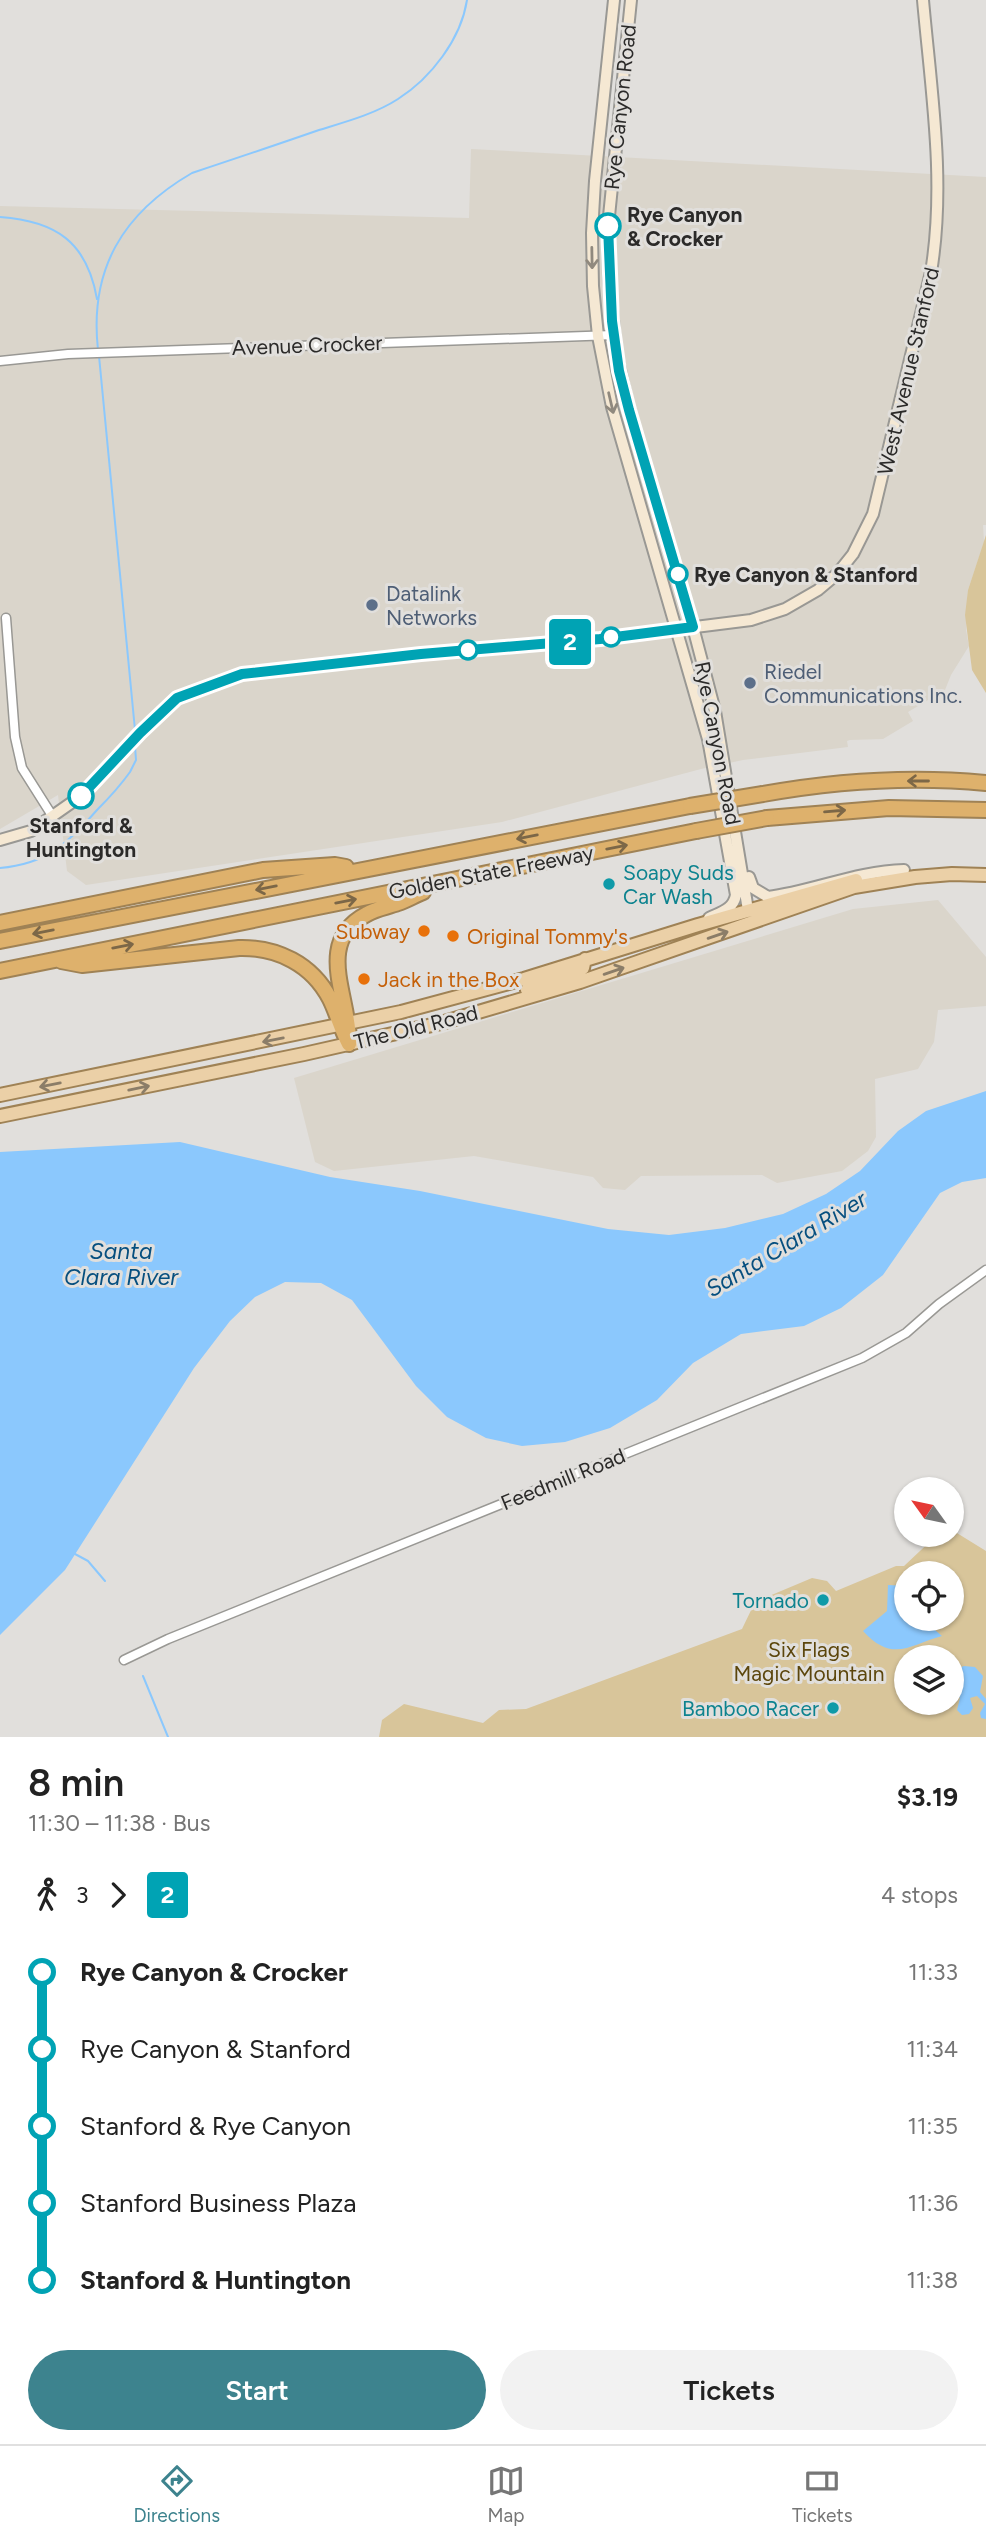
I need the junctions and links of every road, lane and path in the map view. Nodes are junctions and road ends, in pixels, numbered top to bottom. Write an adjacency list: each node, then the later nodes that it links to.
1 (614, 0): 5 (main road, Rye Canyon Road, one-way to 5)
2 (631, 0): 4 (main road, Rye Canyon Road)
3 (923, 0): 8 (main road, West Avenue Stanford)
4 (614, 335): 5 (street, Avenue Crocker); 8 (main road, Rye Canyon Road)
5 (598, 336): 6 (street, Avenue Crocker); 9 (main road, Rye Canyon Road, one-way to 9)
6 (0, 361)
7 (6, 618): 14 (street)
8 (693, 627): 9 (main road, West Avenue Stanford); 11 (main road, Rye Canyon Road)
9 (678, 629): 10 (main road, Rye Canyon Road); 14 (main road, West Avenue Stanford)
10 (707, 733): 22 (main road, Rye Canyon Road); 24 (main road, Rye Canyon Road)
11 (725, 772): 18 (main road); 22 (main road, Rye Canyon Road)
12 (986, 783): 17 (highway, Golden State Freeway, one-way to 17, bridge)
13 (986, 810): 21 (highway, Golden State Freeway, one-way to 13, bridge)
14 (53, 817): 15 (main road, West Avenue Stanford)
15 (0, 840)
16 (986, 868): 18 (main road, The Old Road)
17 (357, 870): 23 (highway); 25 (highway, Golden State Freeway, one-way to 25)
18 (904, 870): 20 (main road, The Old Road)
19 (986, 875): 22 (main road, The Old Road)
20 (863, 878): 22 (main road, The Old Road)
21 (443, 882): 27 (highway, Golden State Freeway, one-way to 21); 32 (highway)
22 (751, 916): 24 (main road, The Old Road); 30 (main road, The Old Road, one-way to 22)
23 (0, 923)
24 (698, 925): 26 (main road, The Old Road)
25 (0, 941)
26 (585, 959): 29 (main road, The Old Road); 30 (main road)
27 (56, 960): 28 (highway, Golden State Freeway); 32 (highway)
28 (0, 971)
29 (524, 979): 31 (main road); 32 (main road, The Old Road)
30 (525, 998): 31 (main road, The Old Road)
31 (468, 1015): 33 (main road, The Old Road)
32 (345, 1025): 33 (highway); 34 (main road, The Old Road, one-way to 34)
33 (349, 1044): 35 (main road, The Old Road, one-way to 33)
34 (0, 1095)
35 (0, 1116)
36 (986, 1270): 37 (street, Feedmill Road)
37 (124, 1660)

